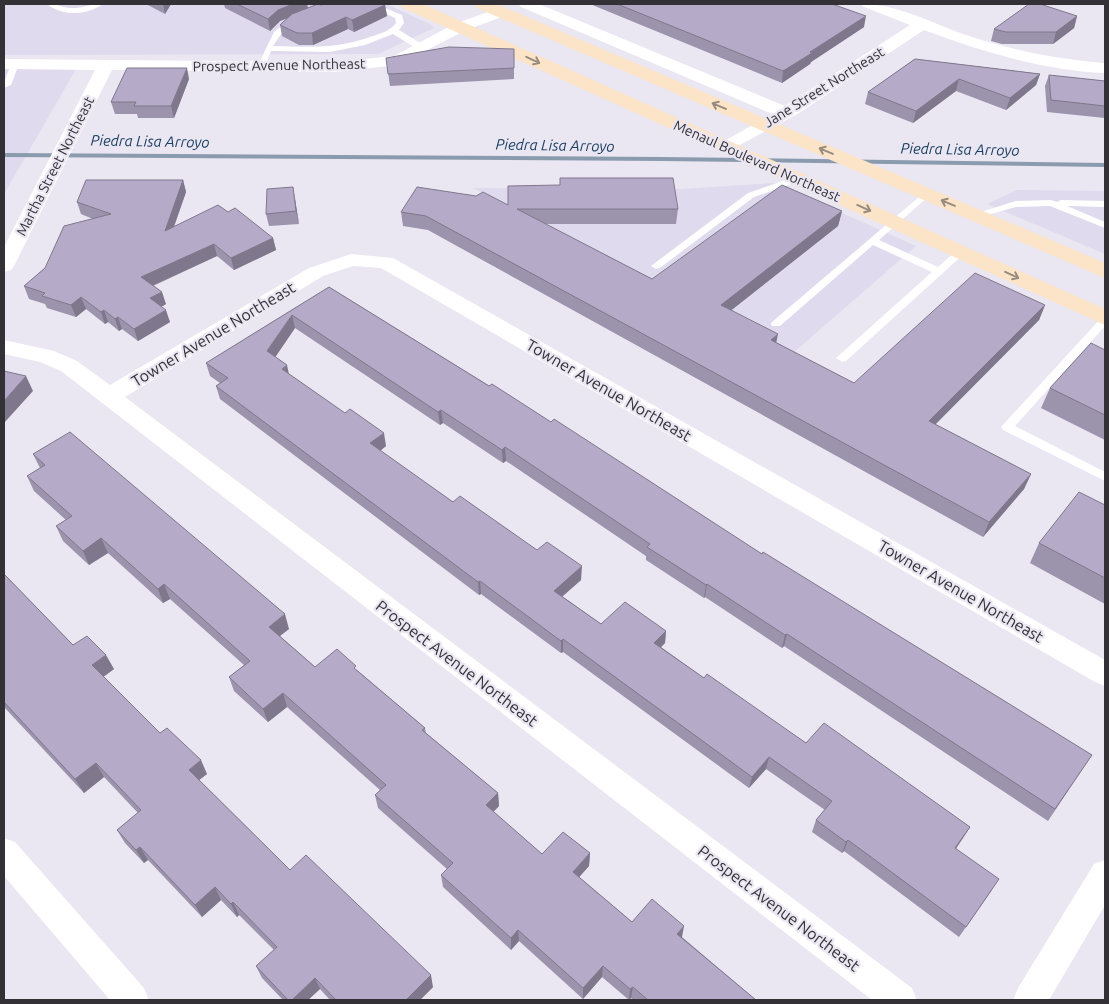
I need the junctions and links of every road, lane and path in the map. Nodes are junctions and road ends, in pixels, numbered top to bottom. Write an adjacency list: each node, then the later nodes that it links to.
1 (51, 4): 2 (lane)
2 (99, 4)
3 (370, 4): 12 (lane)
4 (408, 4): 11 (main road, Menaul Boulevard Northeast)
5 (483, 4): 8 (main road)
6 (526, 4): 20 (street)
7 (868, 4): 10 (street)
8 (502, 12): 11 (street, Prospect Avenue Northeast); 21 (main road, one-way to 8)
9 (300, 18): 13 (lane)
10 (923, 24): 18 (street); 20 (street, Jane Street Northeast)
11 (460, 27): 14 (street, Prospect Avenue Northeast); 22 (main road, Menaul Boulevard Northeast, one-way to 22)
12 (394, 32): 13 (lane); 14 (lane)
13 (269, 48): 17 (lane)
14 (422, 48): 17 (street, Prospect Avenue Northeast)
15 (10, 64): 16 (street, Prospect Avenue Northeast); 19 (lane)
16 (105, 66): 17 (street, Prospect Avenue Northeast); 32 (street, Martha Street Northeast)
17 (261, 67)
18 (1105, 68)
19 (4, 86)
20 (786, 113): 21 (street, Jane Street Northeast)
21 (764, 125): 22 (street, Jane Street Northeast); 24 (main road, one-way to 21)
22 (725, 148): 23 (main road, Menaul Boulevard Northeast)
23 (792, 177): 28 (main road, Menaul Boulevard Northeast, one-way to 28); 33 (lane)
24 (926, 194): 27 (main road, one-way to 24); 28 (lane)
25 (1051, 203): 26 (lane); 27 (lane); 29 (lane)
26 (1105, 204)
27 (976, 215): 35 (main road)
28 (895, 222): 30 (lane); 31 (main road, Menaul Boulevard Northeast)
29 (1105, 225)
30 (873, 241): 34 (lane); 37 (lane)
31 (961, 252): 34 (lane); 36 (main road, Menaul Boulevard Northeast, one-way to 36)
32 (4, 266)
33 (656, 266)
34 (938, 271): 41 (lane)
35 (1105, 271)
36 (1105, 319): 38 (lane)
37 (776, 324)
38 (1086, 342): 40 (lane); 43 (lane)
39 (4, 347): 42 (street, Prospect Avenue Northeast)
40 (1099, 348)
41 (842, 358)
42 (108, 397): 44 (street, Towner Avenue Northeast); 48 (street, Prospect Avenue Northeast)
43 (1105, 478)
44 (1105, 674)
45 (4, 853): 47 (street)
46 (1105, 875): 49 (street)
47 (132, 1000)
48 (900, 1000)
49 (1030, 1000)

